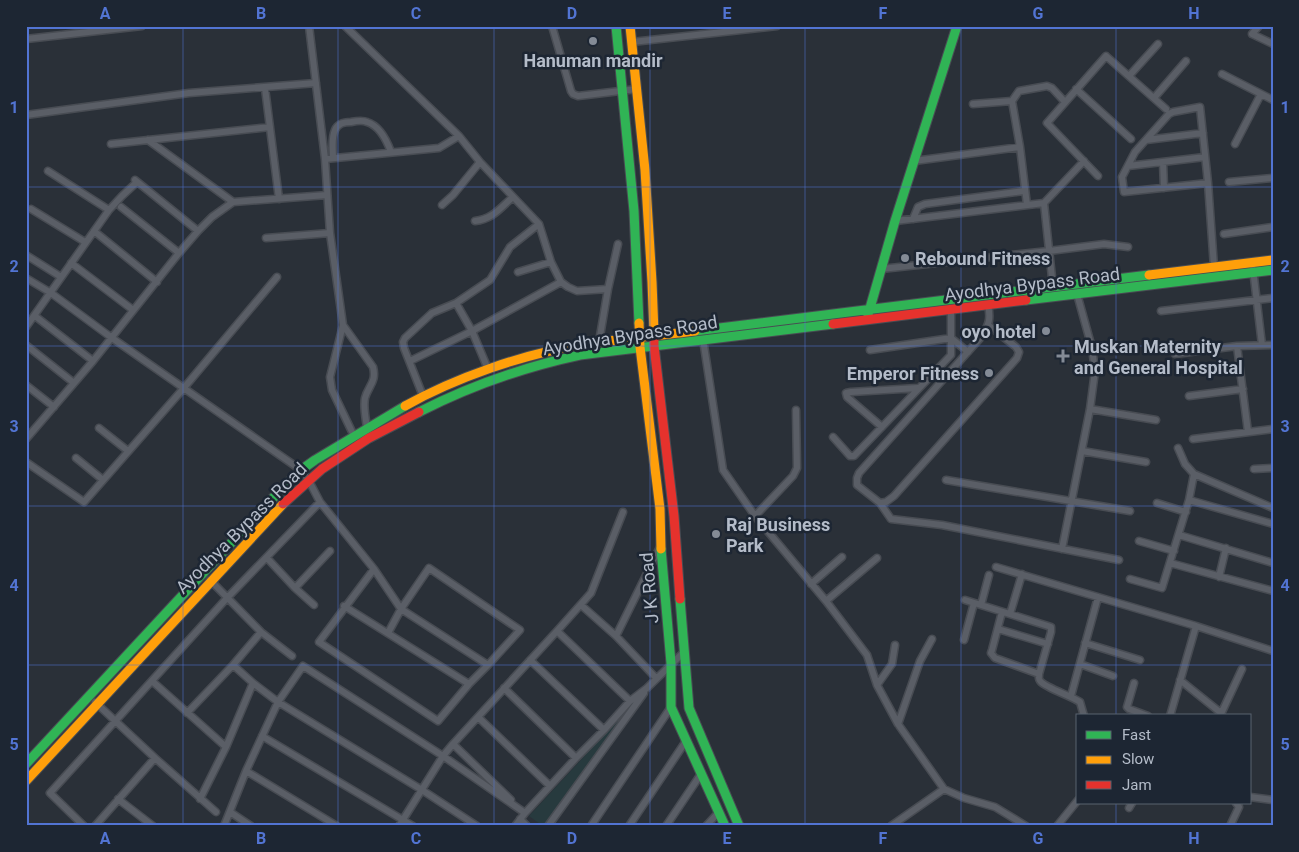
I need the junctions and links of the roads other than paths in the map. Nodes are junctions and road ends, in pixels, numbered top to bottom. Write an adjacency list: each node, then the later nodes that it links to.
1 (142, 26): 10 (street)
2 (309, 26): 17 (street)
3 (345, 26): 32 (street)
4 (552, 26): 21 (street)
5 (616, 26): 21 (main road, J K Road)
6 (630, 26): 11 (main road, J K Road)
7 (776, 26): 11 (street)
8 (957, 26): 43 (main road)
9 (1259, 26): 13 (street)
10 (26, 39)
11 (632, 42): 19 (main road, J K Road)
12 (1158, 44): 16 (street)
13 (1273, 44)
14 (1186, 61): 23 (street)
15 (1222, 74): 22 (street)
16 (1129, 76): 20 (street); 23 (street)
17 (316, 83): 18 (street); 42 (street)
18 (265, 88): 29 (street); 30 (street)
19 (638, 89): 21 (street); 116 (main road, J K Road)
20 (1076, 89): 26 (street); 33 (street)
21 (622, 90): 118 (main road, J K Road)
22 (1261, 94): 24 (street); 37 (street)
23 (1154, 98): 28 (street)
24 (1273, 100)
25 (1012, 101): 26 (street); 27 (street); 38 (street)
26 (1065, 102): 44 (street)
27 (973, 104)
28 (1166, 109)
29 (26, 115)
30 (270, 127): 34 (street); 57 (street)
31 (1203, 133): 35 (street); 35 (street); 40 (street)
32 (459, 136): 39 (street); 45 (street)
33 (1131, 139)
34 (148, 140): 36 (street); 58 (street)
35 (1146, 140): 47 (street)
36 (111, 144)
37 (1235, 144)
38 (1020, 147): 43 (street); 54 (street)
39 (391, 152): 41 (street); 41 (street)
40 (1205, 157): 46 (street); 52 (street)
41 (333, 158): 42 (street)
42 (325, 159): 55 (street)
43 (914, 161): 67 (main road)
44 (1084, 161): 49 (street); 59 (street)
45 (480, 162): 56 (street); 60 (street)
46 (1163, 162): 47 (street); 53 (street)
47 (1128, 166): 53 (street)
48 (48, 171): 64 (street)
49 (1098, 176)
50 (1273, 178): 51 (street)
51 (1229, 182)
52 (1208, 183): 53 (street); 85 (street)
53 (1164, 188)
54 (1024, 191): 61 (street); 65 (street)
55 (327, 195): 57 (street); 72 (street)
56 (513, 196): 66 (street); 68 (street)
57 (279, 199): 58 (street)
58 (233, 202): 71 (street)
59 (1044, 203): 61 (street); 78 (street)
60 (442, 205)
61 (1027, 205): 65 (street)
62 (121, 207): 79 (street)
63 (31, 209): 75 (street)
64 (109, 210): 70 (street); 71 (street)
65 (913, 219): 67 (street)
66 (475, 221)
67 (895, 221): 86 (main road)
68 (539, 224): 82 (street); 101 (street)
69 (1273, 227): 73 (street)
70 (94, 231): 75 (street); 93 (street)
71 (198, 231): 79 (street)
72 (330, 233): 74 (street); 111 (street)
73 (1224, 234)
74 (266, 238)
75 (85, 242): 84 (street)
76 (618, 244): 96 (street)
77 (1128, 248): 78 (street)
78 (1050, 251): 86 (street); 95 (street)
79 (179, 253): 93 (street)
80 (26, 255): 90 (street)
81 (1273, 260): 83 (main road, Ayodhya Bypass Road)
82 (551, 262): 88 (street); 94 (street)
83 (1252, 262): 85 (main road, Ayodhya Bypass Road); 89 (street)
84 (71, 263): 90 (street); 104 (street)
85 (1214, 267): 95 (main road, Ayodhya Bypass Road)
86 (881, 269): 103 (main road)
87 (1273, 270): 89 (main road, Ayodhya Bypass Road)
88 (518, 272)
89 (1253, 273): 98 (main road, Ayodhya Bypass Road); 100 (street)
90 (61, 277): 97 (street)
91 (277, 277): 132 (street)
92 (26, 278): 97 (street)
93 (157, 282): 104 (street)
94 (561, 282): 96 (street); 112 (street)
95 (1053, 287): 103 (main road, Ayodhya Bypass Road)
96 (608, 289): 117 (street)
97 (51, 292): 107 (street); 113 (street)
98 (1077, 294): 102 (main road, Ayodhya Bypass Road); 138 (street)
99 (1273, 298): 100 (street)
100 (1257, 300): 106 (street); 120 (street)
101 (456, 303): 112 (street); 127 (street)
102 (988, 305): 105 (main road, Ayodhya Bypass Road); 109 (street)
103 (869, 309): 108 (main road); 116 (main road, Ayodhya Bypass Road)
104 (133, 310): 113 (street)
105 (952, 310): 108 (main road, Ayodhya Bypass Road); 114 (street)
106 (1161, 310)
107 (35, 316): 110 (street); 126 (street)
108 (866, 320): 115 (main road, Ayodhya Bypass Road)
109 (988, 325): 124 (street); 165 (street)
110 (26, 326)
111 (343, 326): 142 (street); 145 (street)
112 (472, 331): 127 (street); 128 (street)
113 (112, 338): 126 (street); 132 (street)
114 (952, 338): 123 (street); 124 (street); 131 (street)
115 (703, 340): 116 (main road, Ayodhya Bypass Road); 171 (street)
116 (653, 341): 118 (main road, Ayodhya Bypass Road); 207 (main road, J K Road)
117 (599, 342): 118 (main road, Ayodhya Bypass Road); 128 (main road, Ayodhya Bypass Road)
118 (640, 342): 160 (main road, Ayodhya Bypass Road); 175 (main road, J K Road)
119 (26, 345): 129 (street)
120 (1262, 345): 121 (street); 122 (street)
121 (1273, 345)
122 (1237, 346): 125 (street); 133 (street)
123 (870, 350)
124 (968, 352): 165 (street)
125 (1175, 354)
126 (93, 361): 129 (street)
127 (410, 361): 134 (street)
128 (488, 369): 134 (main road, Ayodhya Bypass Road)
129 (74, 383): 136 (street)
130 (26, 385): 136 (street)
131 (918, 388): 140 (street); 140 (street)
132 (183, 389): 150 (street); 156 (street)
133 (1243, 389): 135 (street); 144 (street)
134 (424, 396): 142 (main road, Ayodhya Bypass Road)
135 (1190, 396)
136 (54, 407): 147 (street)
137 (796, 410): 171 (street)
138 (1090, 410): 139 (street); 151 (street)
139 (1156, 420)
140 (882, 427): 146 (street)
141 (99, 428): 150 (street)
142 (367, 428): 145 (main road, Ayodhya Bypass Road)
143 (1273, 429): 144 (street)
144 (1248, 432): 148 (street)
145 (354, 436): 156 (main road, Ayodhya Bypass Road)
146 (833, 437)
147 (26, 439)
148 (1193, 439)
149 (1178, 448): 158 (street)
150 (128, 451): 159 (street)
151 (1082, 451): 154 (street); 163 (street)
152 (76, 458): 159 (street)
153 (26, 462): 159 (street)
154 (1146, 462)
155 (1273, 468): 157 (street)
156 (301, 470): 160 (street); 242 (main road, Ayodhya Bypass Road)
157 (1254, 470)
158 (1194, 474): 162 (street); 167 (street)
159 (103, 480)
160 (309, 480): 164 (street); 192 (main road, Ayodhya Bypass Road)
161 (946, 480): 163 (street)
162 (1189, 500): 170 (street); 172 (street)
163 (1072, 501): 168 (street); 177 (street)
164 (320, 502): 181 (street); 187 (street)
165 (880, 503): 177 (street)
166 (1157, 503): 170 (street)
167 (1273, 508)
168 (1130, 511)
169 (623, 512): 202 (street)
170 (1186, 512): 173 (street)
171 (755, 516): 193 (street)
172 (1273, 524)
173 (1179, 535): 176 (street); 179 (street)
174 (1139, 541): 179 (street)
175 (661, 545): 208 (main road, J K Road); 214 (street)
176 (1226, 548): 185 (street); 190 (street)
177 (1062, 549): 183 (street)
178 (330, 551): 194 (street)
179 (1174, 551): 184 (street)
180 (842, 557): 193 (street)
181 (266, 558): 194 (street); 197 (street)
182 (877, 558): 199 (street)
183 (1119, 560)
184 (1170, 563): 190 (street); 191 (street)
185 (1273, 563)
186 (996, 567): 188 (street)
187 (374, 569): 203 (street); 204 (street)
188 (1022, 574): 196 (street); 206 (street)
189 (989, 575): 200 (street)
190 (1219, 577): 195 (street)
191 (1130, 579)
192 (210, 580): 197 (street); 245 (main road, Ayodhya Bypass Road)
193 (811, 584): 199 (street)
194 (295, 588): 201 (street)
195 (1273, 591)
196 (1098, 597): 209 (street); 217 (street)
197 (227, 598): 212 (street); 234 (street)
198 (965, 600): 200 (street)
199 (826, 601): 238 (street)
200 (977, 604): 205 (street); 216 (street)
201 (314, 605)
202 (581, 605): 211 (street); 214 (street)
203 (344, 606): 213 (street); 237 (street)
204 (401, 609): 213 (street); 228 (street); 228 (street)
205 (1002, 612): 206 (street); 210 (street)
206 (1010, 614): 218 (street)
207 (682, 621): 208 (main road); 221 (main road, J K Road)
208 (668, 624): 225 (main road, J K Road)
209 (1196, 626): 220 (street); 233 (street)
210 (998, 629): 218 (street); 230 (street)
211 (557, 631): 223 (street); 243 (street)
212 (261, 632): 222 (street); 227 (street)
213 (388, 633): 237 (street)
214 (616, 636): 232 (street)
215 (932, 639): 254 (street)
216 (964, 640)
217 (1086, 643): 224 (street); 226 (street)
218 (1048, 644): 230 (street)
219 (895, 645): 238 (street)
220 (1273, 651)
221 (684, 652): 225 (street); 298 (main road, J K Road)
222 (292, 656)
223 (530, 660): 239 (street); 255 (street)
224 (1140, 660)
225 (671, 663): 232 (street); 246 (main road, J K Road)
226 (1080, 664): 231 (street); 241 (street)
227 (232, 665): 235 (street); 247 (street)
228 (488, 665): 237 (street)
229 (1242, 670): 251 (street)
230 (1038, 674): 241 (street)
231 (1113, 676)
232 (656, 678): 240 (street)
233 (1180, 680): 250 (street); 251 (street)
234 (152, 681): 247 (street); 253 (street)
235 (253, 683): 244 (street); 259 (street)
236 (1134, 683): 249 (street)
237 (469, 684)
238 (877, 685): 254 (street)
239 (504, 688): 252 (street); 262 (street)
240 (647, 688): 243 (street); 292 (street)
241 (1071, 696): 248 (street)
242 (88, 697): 245 (street); 263 (main road, Ayodhya Bypass Road)
243 (630, 701): 255 (street)
244 (278, 702): 256 (street); 260 (street); 269 (street)
245 (97, 705): 253 (street); 266 (main road, Ayodhya Bypass Road)
246 (670, 707): 257 (main road, J K Road); 293 (street)
247 (187, 713): 259 (street)
248 (1083, 714)
249 (1143, 714)
250 (1171, 714)
251 (1221, 714)
252 (478, 717): 258 (street); 267 (street)
253 (115, 722): 261 (street); 282 (street)
254 (898, 724): 268 (street)
255 (604, 730): 262 (street)
256 (262, 736): 264 (street); 281 (street)
257 (686, 740): 265 (main road, J K Road); 294 (street)
258 (453, 744): 260 (street); 279 (street)
259 (226, 747): 272 (street)
260 (443, 756): 269 (street); 279 (street)
261 (155, 758): 271 (street); 272 (street)
262 (576, 758): 267 (street)
263 (26, 764)
264 (246, 771): 277 (street); 287 (street)
265 (701, 774): 278 (main road, J K Road); 295 (street)
266 (26, 781)
267 (550, 786): 279 (street)
268 (944, 789): 299 (street); 300 (street)
269 (422, 790): 281 (street); 289 (street)
270 (1252, 797): 273 (street)
271 (118, 799): 283 (street); 284 (street)
272 (200, 799): 276 (street)
273 (1273, 800)
274 (1076, 802): 301 (street)
275 (1237, 804): 302 (street)
276 (216, 812)
277 (230, 812): 285 (street); 286 (street)
278 (719, 812): 296 (street); 297 (main road, J K Road)
279 (525, 813): 280 (street)
280 (520, 819): 290 (street); 291 (street)
281 (401, 823): 288 (street)
282 (84, 826)
283 (95, 826)
284 (153, 826)
285 (224, 826)
286 (251, 826)
287 (337, 826)
288 (413, 826)
289 (477, 826)
290 (515, 826)
291 (527, 826)
292 (548, 826)
293 (591, 826)
294 (629, 826)
295 (666, 826)
296 (706, 826)
297 (725, 826)
298 (739, 826)
299 (892, 826)
300 (1026, 826)
301 (1057, 826)
302 (1230, 826)

